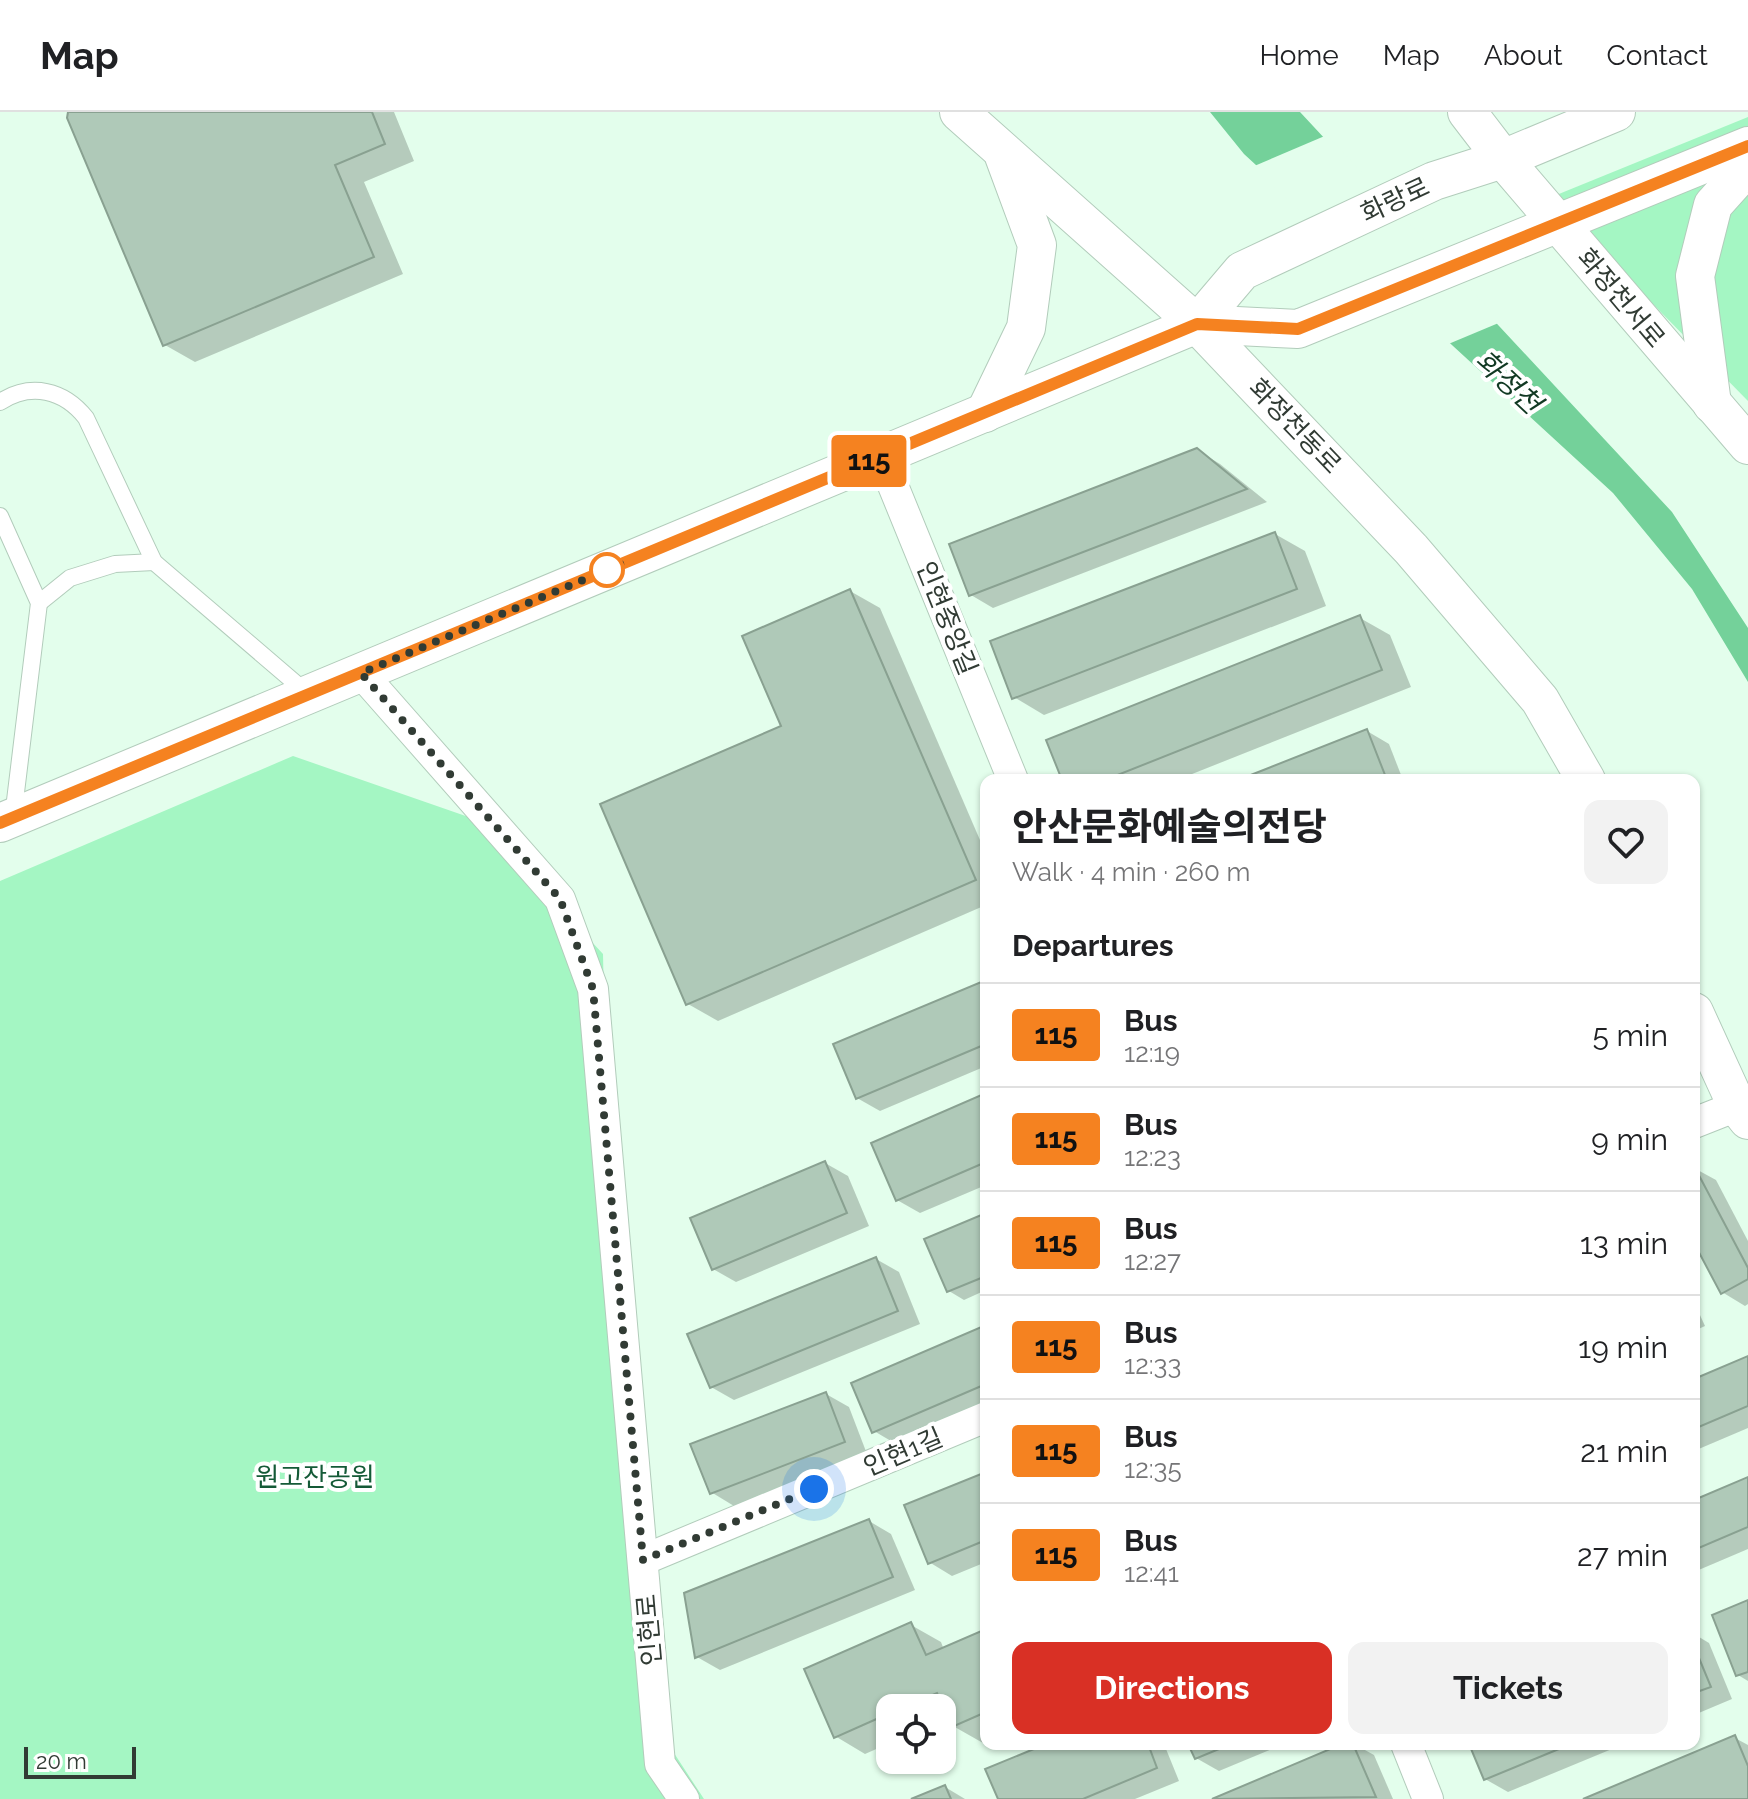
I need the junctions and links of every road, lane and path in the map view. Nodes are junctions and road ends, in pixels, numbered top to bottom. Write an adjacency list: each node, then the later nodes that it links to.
1 (959, 112): 5 (street, 화정천동로)
2 (1467, 112): 6 (street, 화정천서로)
3 (1616, 112): 6 (street, 화랑로)
4 (1748, 146): 8 (street, 화랑로)
5 (1003, 151): 9 (street, 화정천동로); 12 (street)
6 (1503, 159): 8 (street, 화정천서로); 9 (street, 화랑로)
7 (1748, 172): 11 (street)
8 (1558, 224): 9 (street, 화랑로); 11 (street, 화정천서로)
9 (1197, 324): 12 (street, 화랑로); 21 (street, 화정천동로)
10 (0, 402): 16 (lane)
11 (1712, 404): 13 (street, 화정천서로)
12 (985, 413): 14 (street, 화랑로)
13 (1748, 445)
14 (881, 456): 18 (street, 화랑로); 20 (street, 인현중앙길)
15 (0, 516): 17 (lane)
16 (154, 562): 17 (lane); 19 (lane)
17 (39, 603): 22 (lane)
18 (361, 673): 19 (street, 화랑로); 27 (street, 인현로)
19 (308, 694): 22 (street, 화랑로)
20 (1011, 774)
21 (1583, 774)
22 (7, 820)
23 (1700, 1024): 24 (street)
24 (1743, 1113): 25 (street)
25 (1700, 1122)
26 (980, 1420): 27 (street, 인현1길)
27 (643, 1560): 29 (street, 인현로)
28 (1408, 1750): 30 (street)
29 (684, 1799)
30 (1428, 1799)

